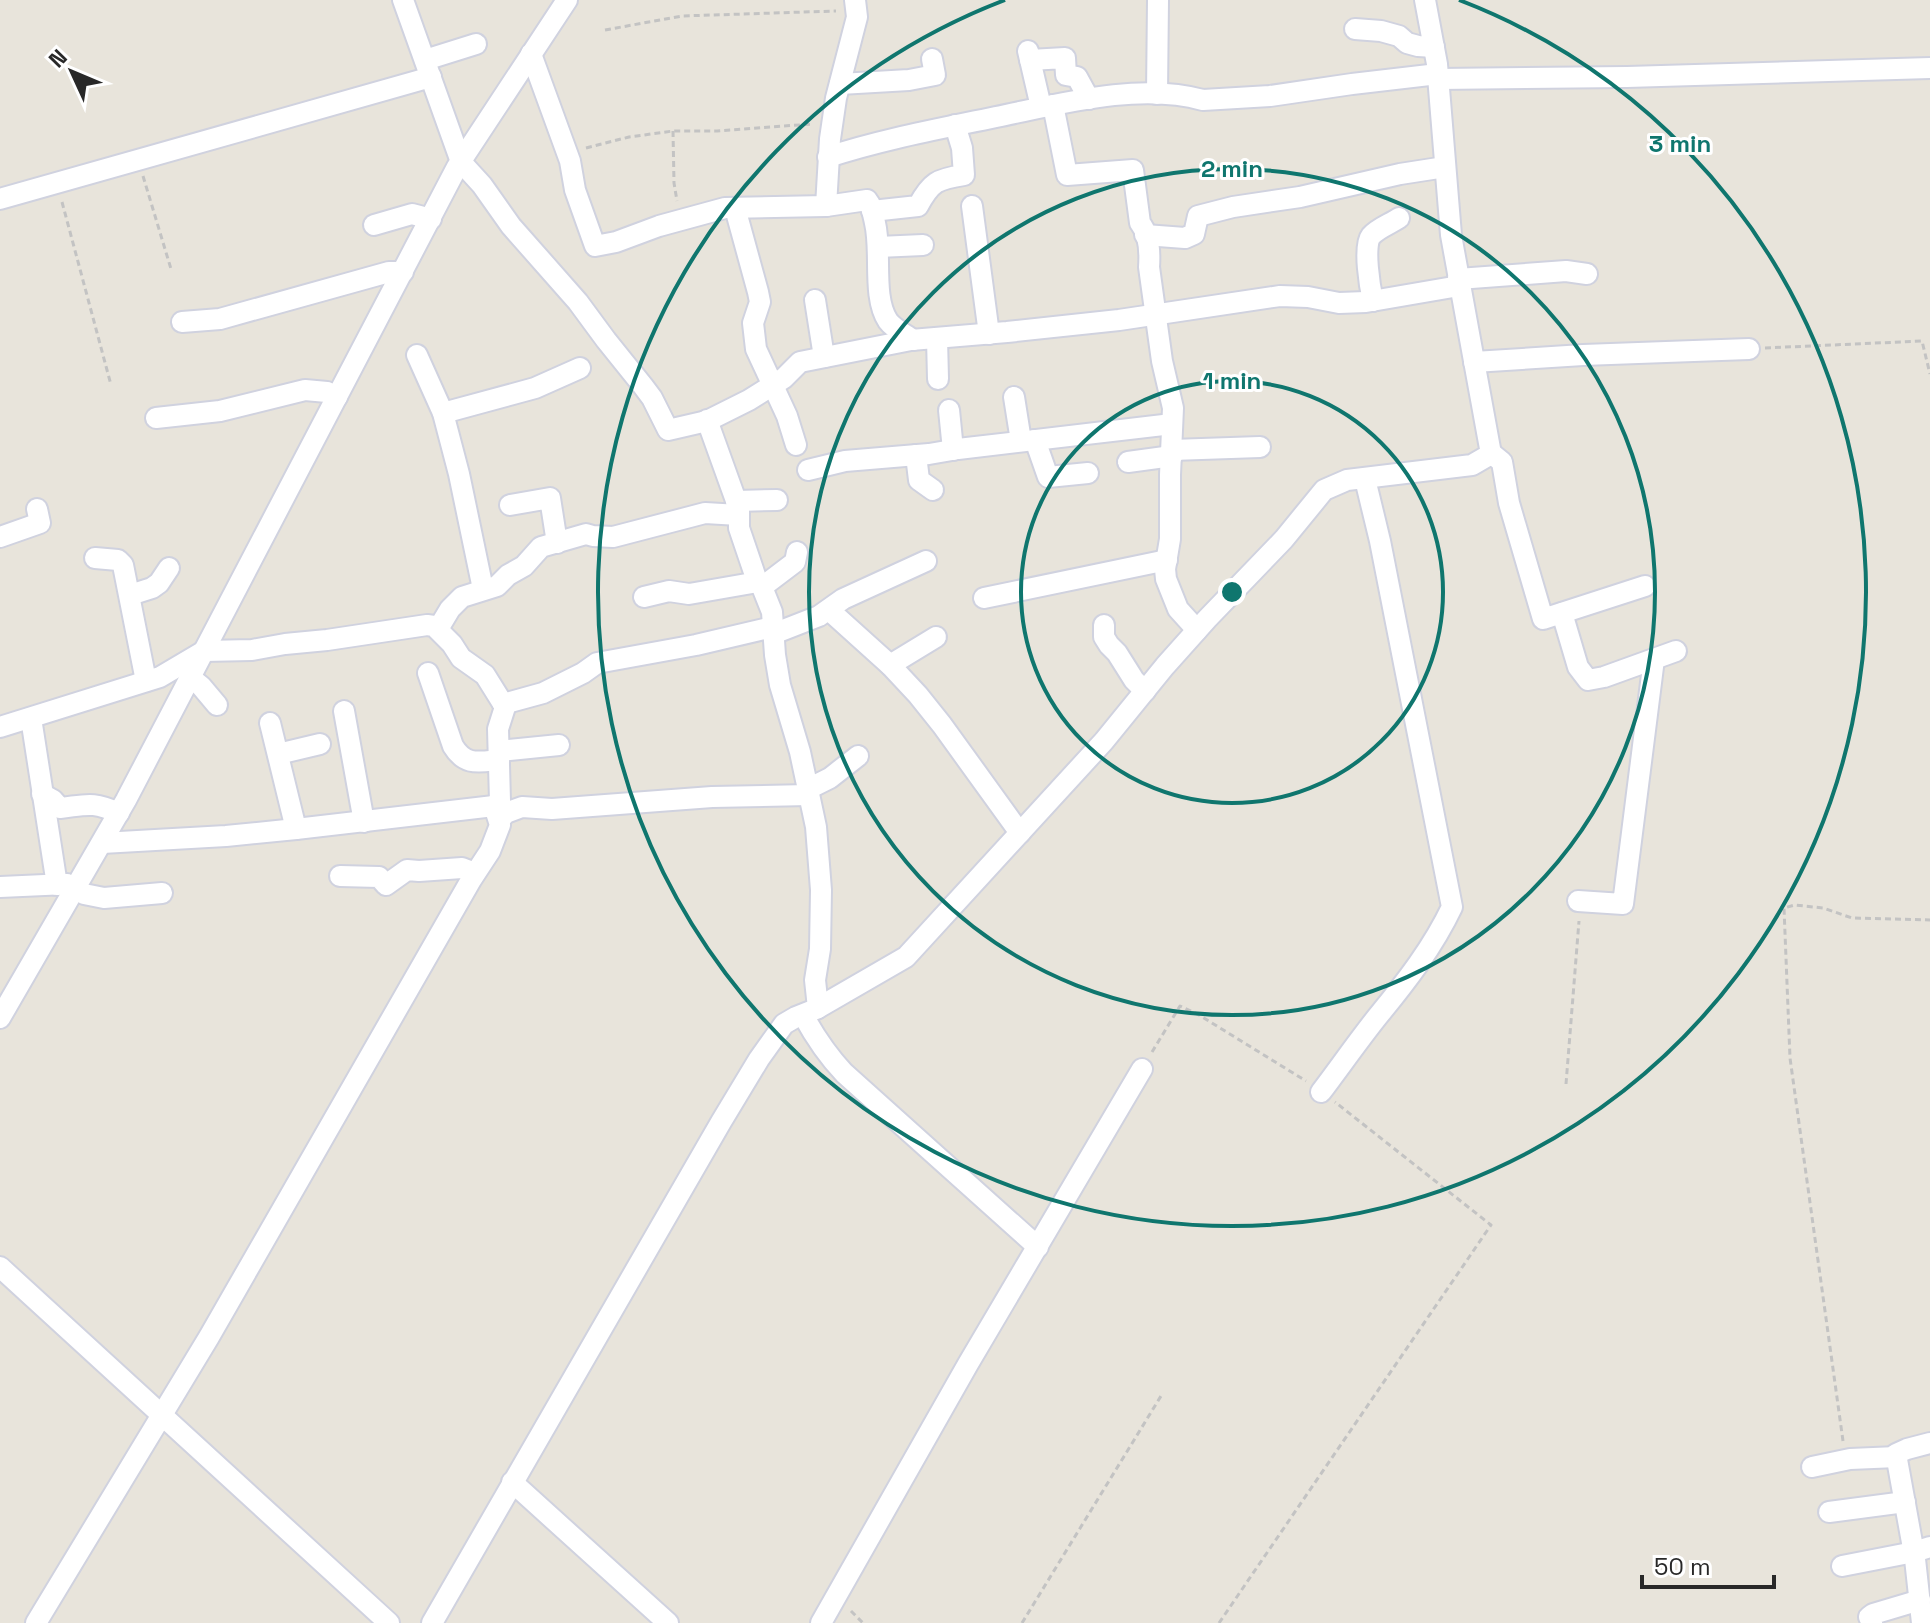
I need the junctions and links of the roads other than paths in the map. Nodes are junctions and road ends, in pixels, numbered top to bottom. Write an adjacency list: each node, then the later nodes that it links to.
1 (403, 0): 12 (street)
2 (567, 0): 9 (street)
3 (1158, 0): 15 (street)
4 (1425, 0): 8 (street)
5 (856, 6): 14 (street)
6 (1355, 29): 8 (street)
7 (476, 44): 12 (street)
8 (1434, 47): 13 (street)
9 (531, 54): 20 (street); 25 (street)
10 (932, 59): 14 (street)
11 (1930, 68): 13 (street)
12 (428, 69): 20 (street); 22 (street)
13 (1438, 76): 15 (street); 21 (street)
14 (840, 84): 19 (street)
15 (1157, 94): 16 (street)
16 (1089, 99): 17 (street); 17 (street)
17 (1047, 106): 18 (street); 30 (street)
18 (955, 125): 19 (street); 26 (street)
19 (828, 157): 23 (street)
20 (461, 162): 28 (street); 55 (street)
21 (1445, 167): 30 (street); 35 (street)
22 (0, 199)
23 (826, 206): 25 (street); 26 (street)
24 (972, 206): 40 (street)
25 (735, 208): 49 (street)
26 (872, 211): 32 (street)
27 (1399, 218): 37 (street)
28 (431, 219): 29 (street); 33 (street)
29 (374, 225)
30 (1145, 235): 38 (street)
31 (923, 245): 32 (street)
32 (878, 247): 42 (street)
33 (403, 272): 39 (street); 50 (street)
34 (1587, 274): 35 (street)
35 (1458, 282): 37 (street); 46 (street)
36 (815, 300): 45 (street)
37 (1373, 301): 38 (street)
38 (1156, 314): 40 (street); 56 (street)
39 (182, 322)
40 (989, 334): 41 (street)
41 (937, 338): 42 (street); 48 (street)
42 (913, 340): 45 (street)
43 (1749, 349): 46 (street)
44 (417, 355): 53 (street)
45 (824, 357): 49 (street)
46 (1474, 362): 62 (street)
47 (580, 368): 53 (street)
48 (938, 379)
49 (772, 386): 55 (street); 58 (street)
50 (337, 397): 54 (street); 93 (street)
51 (1014, 397): 57 (street)
52 (949, 410): 60 (street)
53 (443, 413): 82 (street)
54 (156, 418)
55 (707, 420): 71 (street)
56 (1172, 424): 57 (street); 61 (street)
57 (1028, 440): 60 (street); 66 (street)
58 (796, 445)
59 (1260, 447): 61 (street)
60 (953, 450): 63 (street)
61 (1172, 453): 64 (street); 77 (street)
62 (1491, 453): 67 (street); 87 (street)
63 (916, 455): 65 (street); 68 (street)
64 (1128, 462)
65 (808, 470)
66 (1088, 473)
67 (1365, 479): 90 (street); 129 (street)
68 (933, 490)
69 (777, 500): 71 (street)
70 (510, 505): 74 (street)
71 (737, 508): 74 (street); 80 (street)
72 (37, 509): 73 (street)
73 (0, 537)
74 (557, 543): 82 (street)
75 (797, 552): 80 (street)
76 (95, 558): 83 (street)
77 (1167, 560): 85 (street); 90 (street)
78 (926, 561): 86 (street)
79 (169, 568): 83 (street)
80 (760, 584): 84 (street); 91 (street)
81 (1645, 586): 87 (street)
82 (483, 589): 89 (street)
83 (130, 595): 99 (street)
84 (644, 597)
85 (984, 598)
86 (829, 610): 91 (street); 96 (street)
87 (1562, 613): 95 (street)
88 (1104, 625): 100 (street)
89 (438, 629): 93 (street); 101 (street)
90 (1197, 630): 100 (street)
91 (773, 631): 101 (street); 112 (street)
92 (936, 637): 96 (street)
93 (204, 651): 98 (street); 99 (street)
94 (1676, 651): 95 (street)
95 (1654, 659): 125 (street)
96 (890, 665): 118 (street)
97 (428, 673): 110 (street)
98 (191, 678): 102 (street); 114 (street)
99 (146, 681): 104 (street)
100 (1145, 691): 118 (street)
101 (503, 704): 110 (street)
102 (217, 705)
103 (344, 711): 116 (street)
104 (31, 718): 106 (street); 113 (street)
105 (270, 723): 109 (street)
106 (0, 727)
107 (320, 744): 109 (street)
108 (559, 745): 110 (street)
109 (278, 754): 117 (street)
110 (499, 755): 115 (street)
111 (858, 756): 112 (street)
112 (809, 792): 115 (street); 126 (street)
113 (42, 794): 114 (street); 122 (street)
114 (119, 813): 119 (street)
115 (496, 813): 116 (street); 120 (street)
116 (364, 822): 117 (street)
117 (296, 829): 119 (street)
118 (1020, 833): 126 (street)
119 (102, 843): 122 (street)
120 (475, 873): 121 (street); 141 (street)
121 (340, 876)
122 (66, 886): 123 (street); 124 (street); 127 (street)
123 (0, 887)
124 (162, 893)
125 (1579, 901)
126 (811, 1012): 130 (street); 135 (street)
127 (0, 1018)
128 (1142, 1069): 130 (street)
129 (1321, 1092)
130 (1038, 1247): 145 (street)
131 (0, 1267): 142 (street)
132 (1930, 1443): 133 (street)
133 (1897, 1457): 134 (street); 136 (street)
134 (1812, 1467)
135 (512, 1482): 143 (street); 144 (street)
136 (1905, 1502): 137 (street); 138 (street)
137 (1829, 1512)
138 (1922, 1550): 139 (street); 140 (street)
139 (1842, 1566)
140 (1923, 1597): 146 (street); 147 (street)
141 (36, 1623)
142 (389, 1623)
143 (432, 1623)
144 (668, 1623)
145 (821, 1623)
146 (1872, 1623)
147 (1922, 1623)

